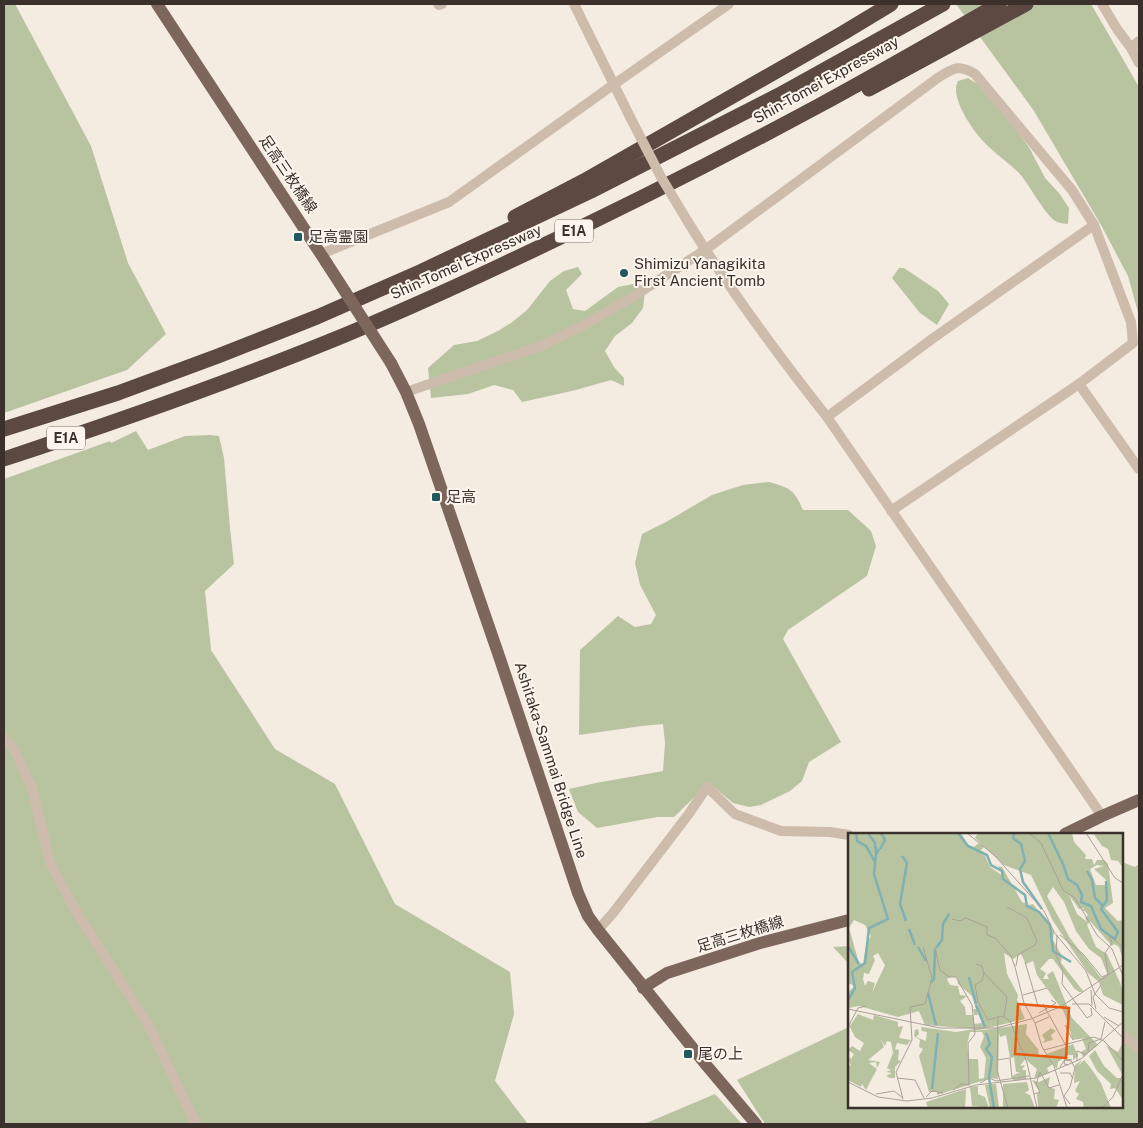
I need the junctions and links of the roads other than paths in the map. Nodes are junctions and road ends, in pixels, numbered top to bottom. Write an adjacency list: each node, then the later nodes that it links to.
1 (157, 4): 16 (main road, 足高三枚橋線)
2 (574, 4): 12 (street)
3 (729, 4): 12 (street)
4 (891, 4): 17 (highway)
5 (943, 4): 17 (highway, Shin-Tomei Expressway / E1A)
6 (999, 4): 13 (highway, Shin-Tomei Expressway / E1A)
7 (1026, 4): 13 (highway)
8 (1103, 4): 10 (street)
9 (1139, 41): 10 (street)
10 (1131, 48): 11 (street)
11 (1139, 63)
12 (613, 85): 15 (street, bridge); 16 (street)
13 (680, 178): 23 (highway, Shin-Tomei Expressway / E1A)
14 (1094, 225): 15 (street); 19 (street); 21 (street)
15 (705, 250): 20 (street); 21 (street)
16 (323, 258): 18 (main road, 足高三枚橋線, bridge)
17 (317, 317): 22 (highway, Shin-Tomei Expressway / E1A)
18 (391, 363): 20 (main road, Ashitaka-Sammai Bridge Line)
19 (1079, 384): 24 (street); 25 (street)
20 (406, 392): 32 (main road, Ashitaka-Sammai Bridge Line)
21 (827, 417): 25 (street)
22 (4, 429)
23 (4, 460)
24 (1139, 469)
25 (891, 511): 28 (street)
26 (4, 738): 36 (street)
27 (1139, 800): 28 (main road)
28 (1102, 816): 29 (main road)
29 (1067, 833)
30 (848, 835): 32 (street)
31 (848, 920): 33 (main road, 足高三枚橋線)
32 (598, 930): 33 (main road, Ashitaka-Sammai Bridge Line)
33 (643, 988): 37 (main road, Ashitaka-Sammai Bridge Line)
34 (1123, 1037): 35 (street)
35 (1139, 1049)
36 (196, 1124)
37 (756, 1124)

